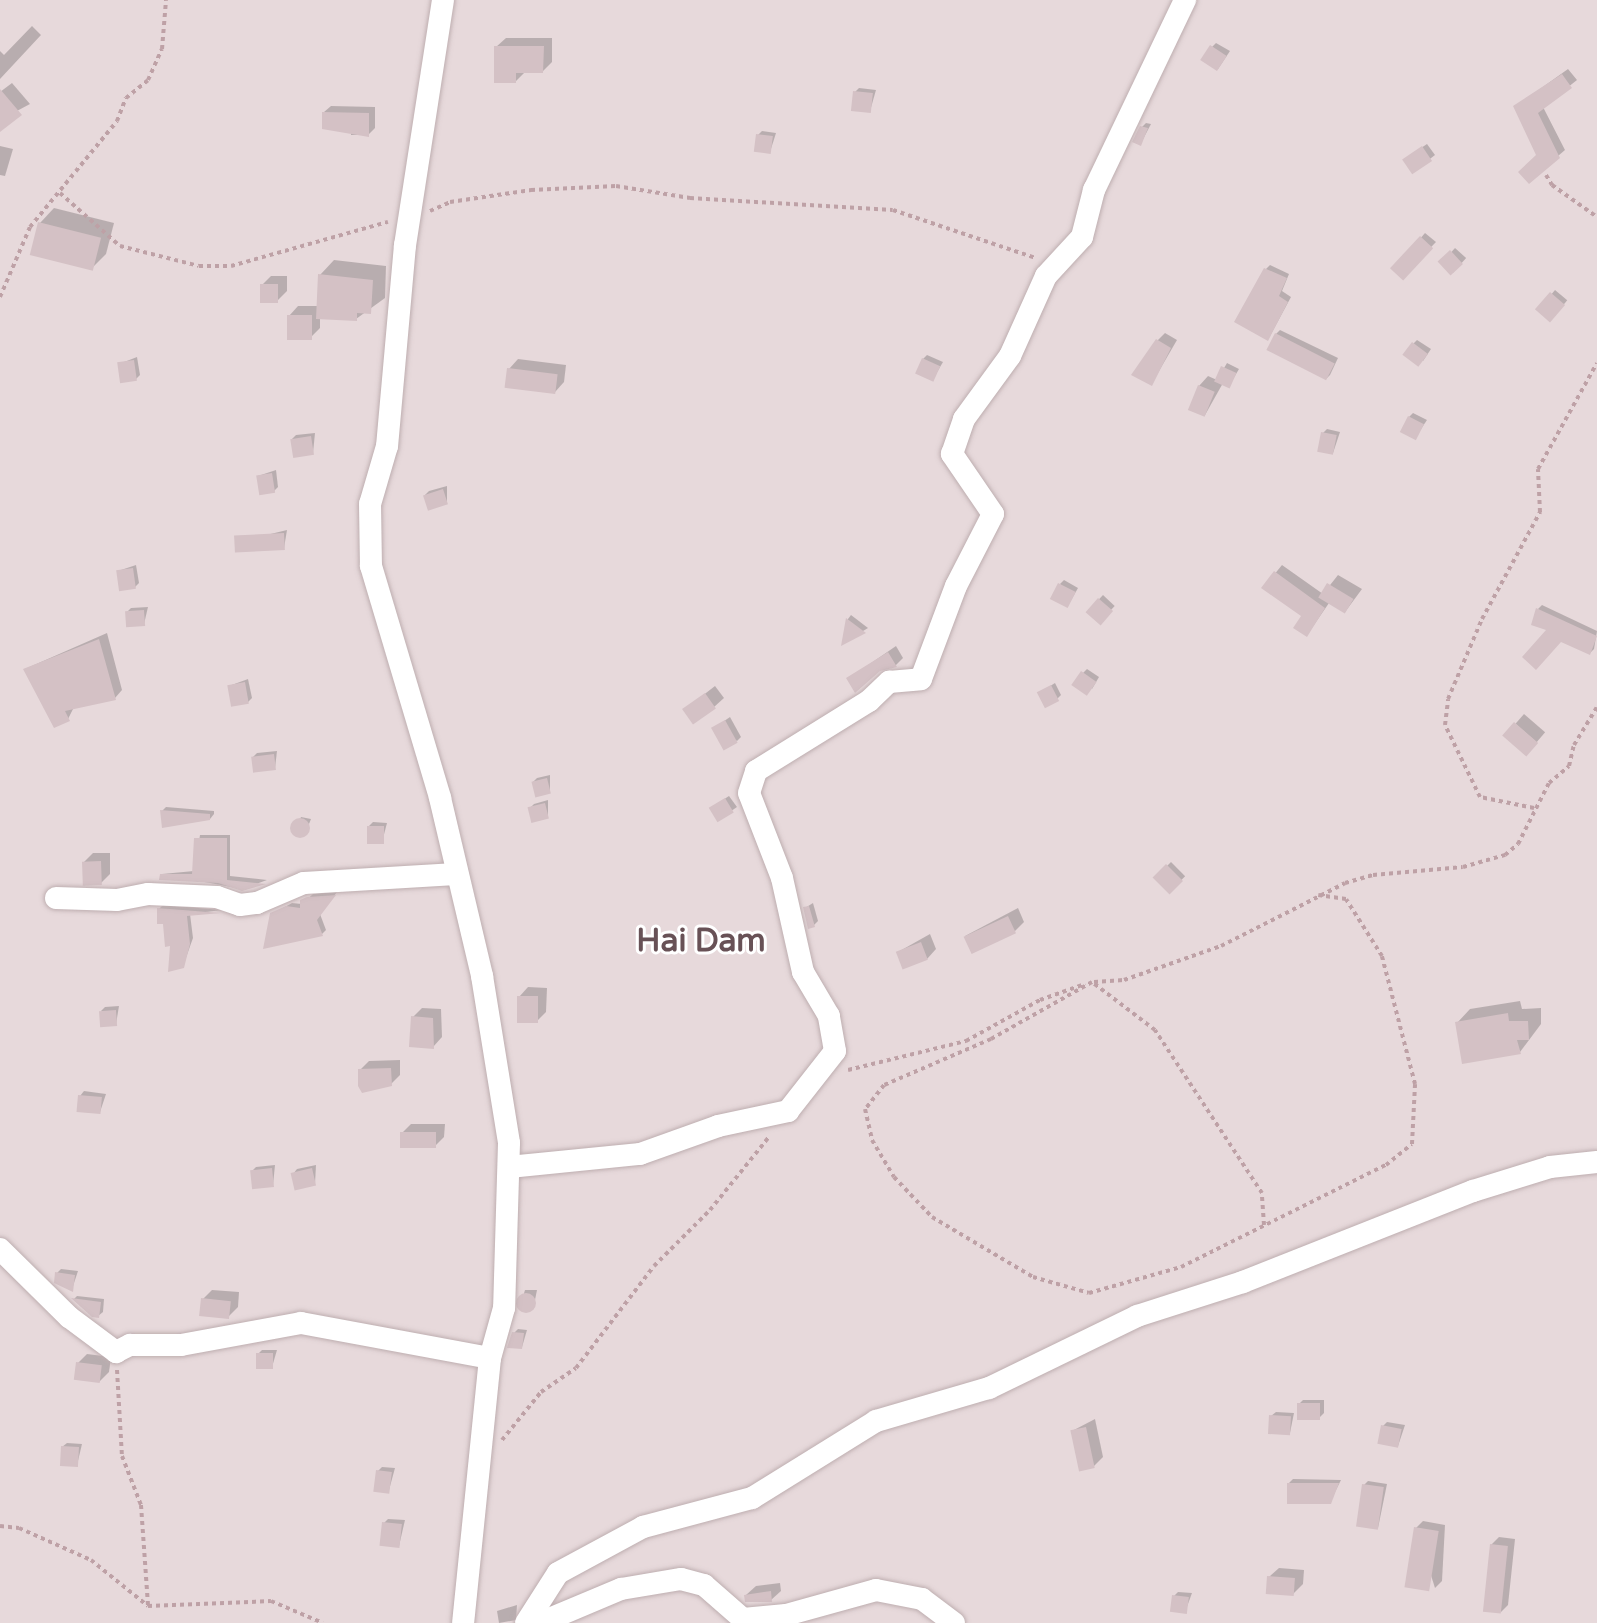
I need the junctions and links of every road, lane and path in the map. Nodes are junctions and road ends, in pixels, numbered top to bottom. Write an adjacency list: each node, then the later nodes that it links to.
1 (166, 0): 5 (path)
2 (443, 0): 7 (street)
3 (1185, 0): 9 (street)
4 (1546, 175): 6 (path)
5 (60, 193): 8 (path); 10 (path)
6 (1597, 217)
7 (410, 221): 8 (street); 9 (path)
8 (405, 245): 14 (street)
9 (1054, 266): 18 (street)
10 (0, 297)
11 (1597, 363): 13 (path)
12 (1597, 707): 13 (path)
13 (1534, 808): 15 (path)
14 (456, 874): 16 (street); 21 (street)
15 (1318, 895): 17 (path); 22 (path)
16 (56, 898)
17 (1092, 982): 18 (path); 22 (path); 22 (path)
18 (812, 1085): 21 (street)
19 (775, 1132): 26 (path)
20 (1597, 1162): 31 (street)
21 (509, 1167): 25 (street)
22 (1264, 1225)
23 (0, 1249): 24 (street)
24 (116, 1352): 25 (street); 28 (path)
25 (490, 1358): 26 (street)
26 (478, 1463): 30 (street)
27 (0, 1526): 28 (path)
28 (148, 1606): 29 (path)
29 (323, 1623)
30 (463, 1623)
31 (526, 1623)
32 (540, 1623): 33 (street)
33 (954, 1623)

